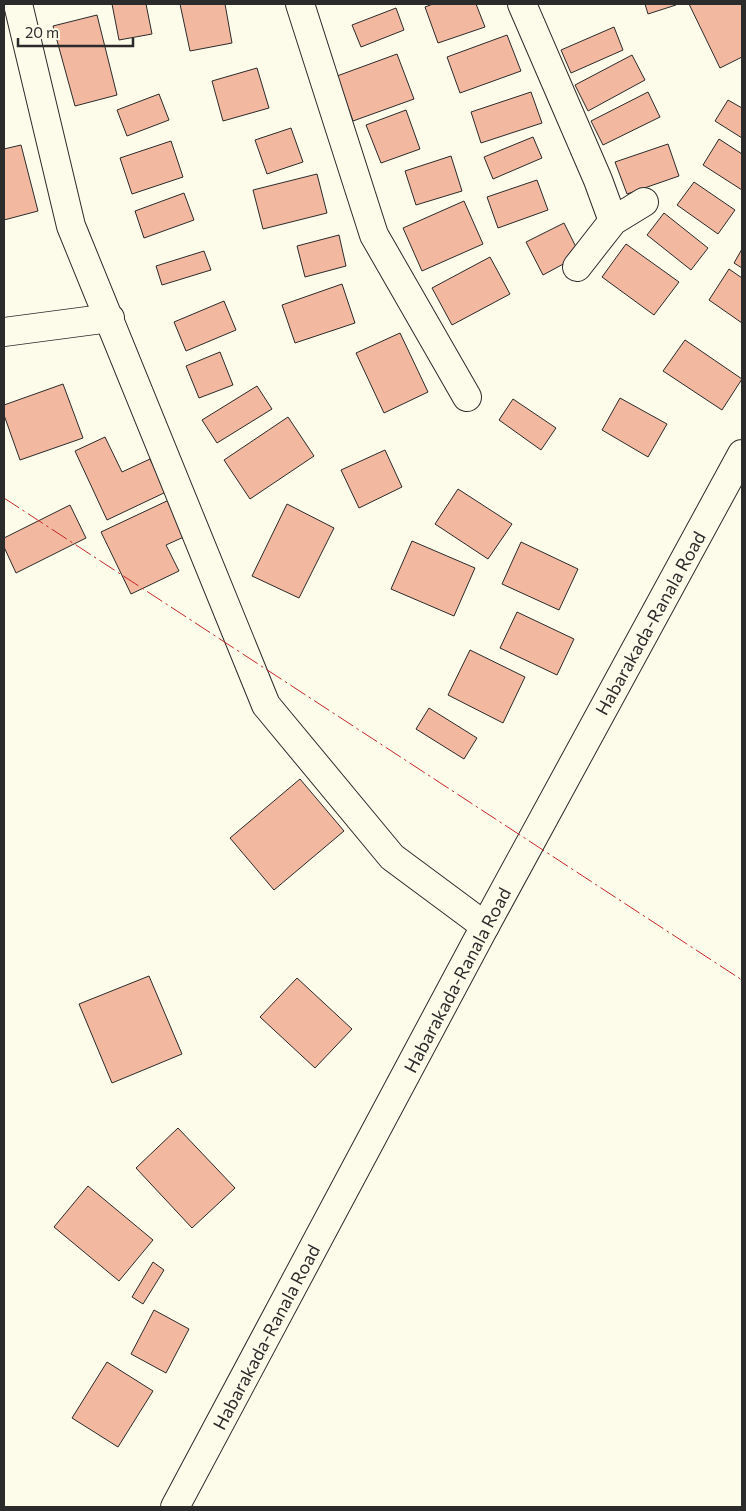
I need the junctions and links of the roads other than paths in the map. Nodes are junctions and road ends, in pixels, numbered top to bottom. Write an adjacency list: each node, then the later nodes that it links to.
1 (18, 4): 7 (street)
2 (300, 4): 9 (street)
3 (522, 4): 5 (street)
4 (644, 202): 5 (street)
5 (613, 221): 6 (street)
6 (577, 267)
7 (110, 318): 8 (street); 11 (street)
8 (4, 332)
9 (467, 397)
10 (742, 454): 11 (street, Habarakada-Ranala Road)
11 (485, 926): 12 (street, Habarakada-Ranala Road)
12 (175, 1507)

